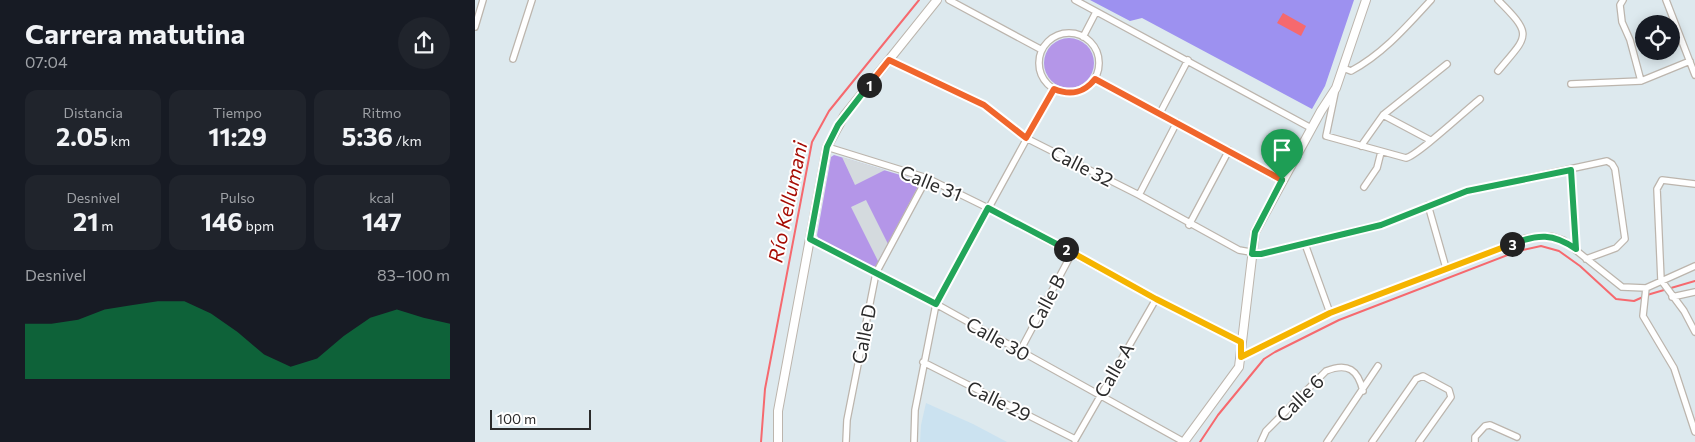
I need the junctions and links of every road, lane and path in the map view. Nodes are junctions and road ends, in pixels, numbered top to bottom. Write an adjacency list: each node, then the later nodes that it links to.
1 (483, 0): 12 (street)
2 (532, 0): 15 (street)
3 (937, 0): 16 (main road)
4 (949, 0): 14 (street)
5 (1075, 0): 11 (street)
6 (1366, 0): 20 (main road)
7 (1431, 0): 20 (street)
8 (1498, 0): 21 (street)
9 (1623, 0): 24 (street)
10 (1666, 0): 18 (street)
11 (1097, 12): 13 (street); 17 (street)
12 (475, 27)
13 (1083, 37): 14 (street); 23 (street)
14 (1042, 50): 27 (street)
15 (513, 60)
16 (889, 60): 33 (street, Calle 32); 36 (main road)
17 (1188, 60): 29 (street); 32 (street)
18 (1690, 61): 22 (street); 24 (street)
19 (1447, 64): 30 (street)
20 (1343, 68): 26 (main road)
21 (1498, 71)
22 (1695, 75)
23 (1095, 79): 27 (street); 29 (street)
24 (1641, 81): 25 (street)
25 (1571, 84)
26 (1336, 88): 32 (main road); 35 (street)
27 (1054, 89): 33 (street)
28 (1480, 99): 34 (street)
29 (1160, 113): 31 (street)
30 (1383, 115): 34 (street); 35 (street)
31 (1177, 122): 37 (street); 44 (street)
32 (1311, 128): 41 (main road)
33 (1026, 138): 44 (street, Calle 32); 46 (street)
34 (1430, 140): 38 (street)
35 (1361, 146): 38 (street)
36 (827, 147): 40 (street, Calle 31); 48 (main road)
37 (1229, 150): 41 (street); 47 (street)
38 (1381, 152): 43 (street)
39 (1571, 170): 45 (street); 50 (street); 53 (street)
40 (927, 178): 46 (street, Calle 31); 56 (street, Calle D)
41 (1282, 180): 52 (main road)
42 (1695, 184): 57 (street)
43 (1364, 187)
44 (1139, 195): 47 (street, Calle 32)
45 (1427, 205): 49 (street); 55 (street)
46 (988, 208): 51 (street, Calle 31); 62 (street)
47 (1189, 224): 52 (street, Calle 32)
48 (810, 239): 56 (street, Calle 30); 75 (main road)
49 (1305, 244): 52 (street); 63 (street)
50 (1576, 249): 53 (street); 55 (street)
51 (1072, 253): 61 (street, Calle 31); 66 (street, Calle B)
52 (1252, 254): 65 (main road)
53 (1587, 259): 59 (street)
54 (1695, 266): 57 (street)
55 (1446, 268): 63 (street)
56 (876, 273): 62 (street, Calle 30); 76 (street, Calle D)
57 (1661, 282): 59 (street); 60 (street)
58 (1695, 292): 60 (street)
59 (1646, 293): 72 (street)
60 (1671, 295): 64 (street)
61 (1156, 299): 65 (street, Calle 31); 71 (street, Calle A)
62 (936, 304): 66 (street, Calle 30); 68 (street)
63 (1330, 313): 67 (street)
64 (1695, 332)
65 (1241, 342): 67 (main road)
66 (1020, 351): 71 (street, Calle 30)
67 (1241, 357): 78 (main road)
68 (923, 362): 74 (street, Calle 29); 77 (street)
69 (1378, 366): 70 (street)
70 (1363, 391): 79 (street, Calle 6); 80 (street)
71 (1100, 395): 74 (street, Calle A); 78 (street, Calle 30)
72 (1695, 432)
73 (1517, 437): 83 (street)
74 (1075, 440)
75 (777, 442)
76 (846, 442)
77 (914, 442)
78 (1184, 442)
79 (1261, 442)
80 (1327, 442)
81 (1372, 442): 82 (street)
82 (1419, 442)
83 (1475, 442)

